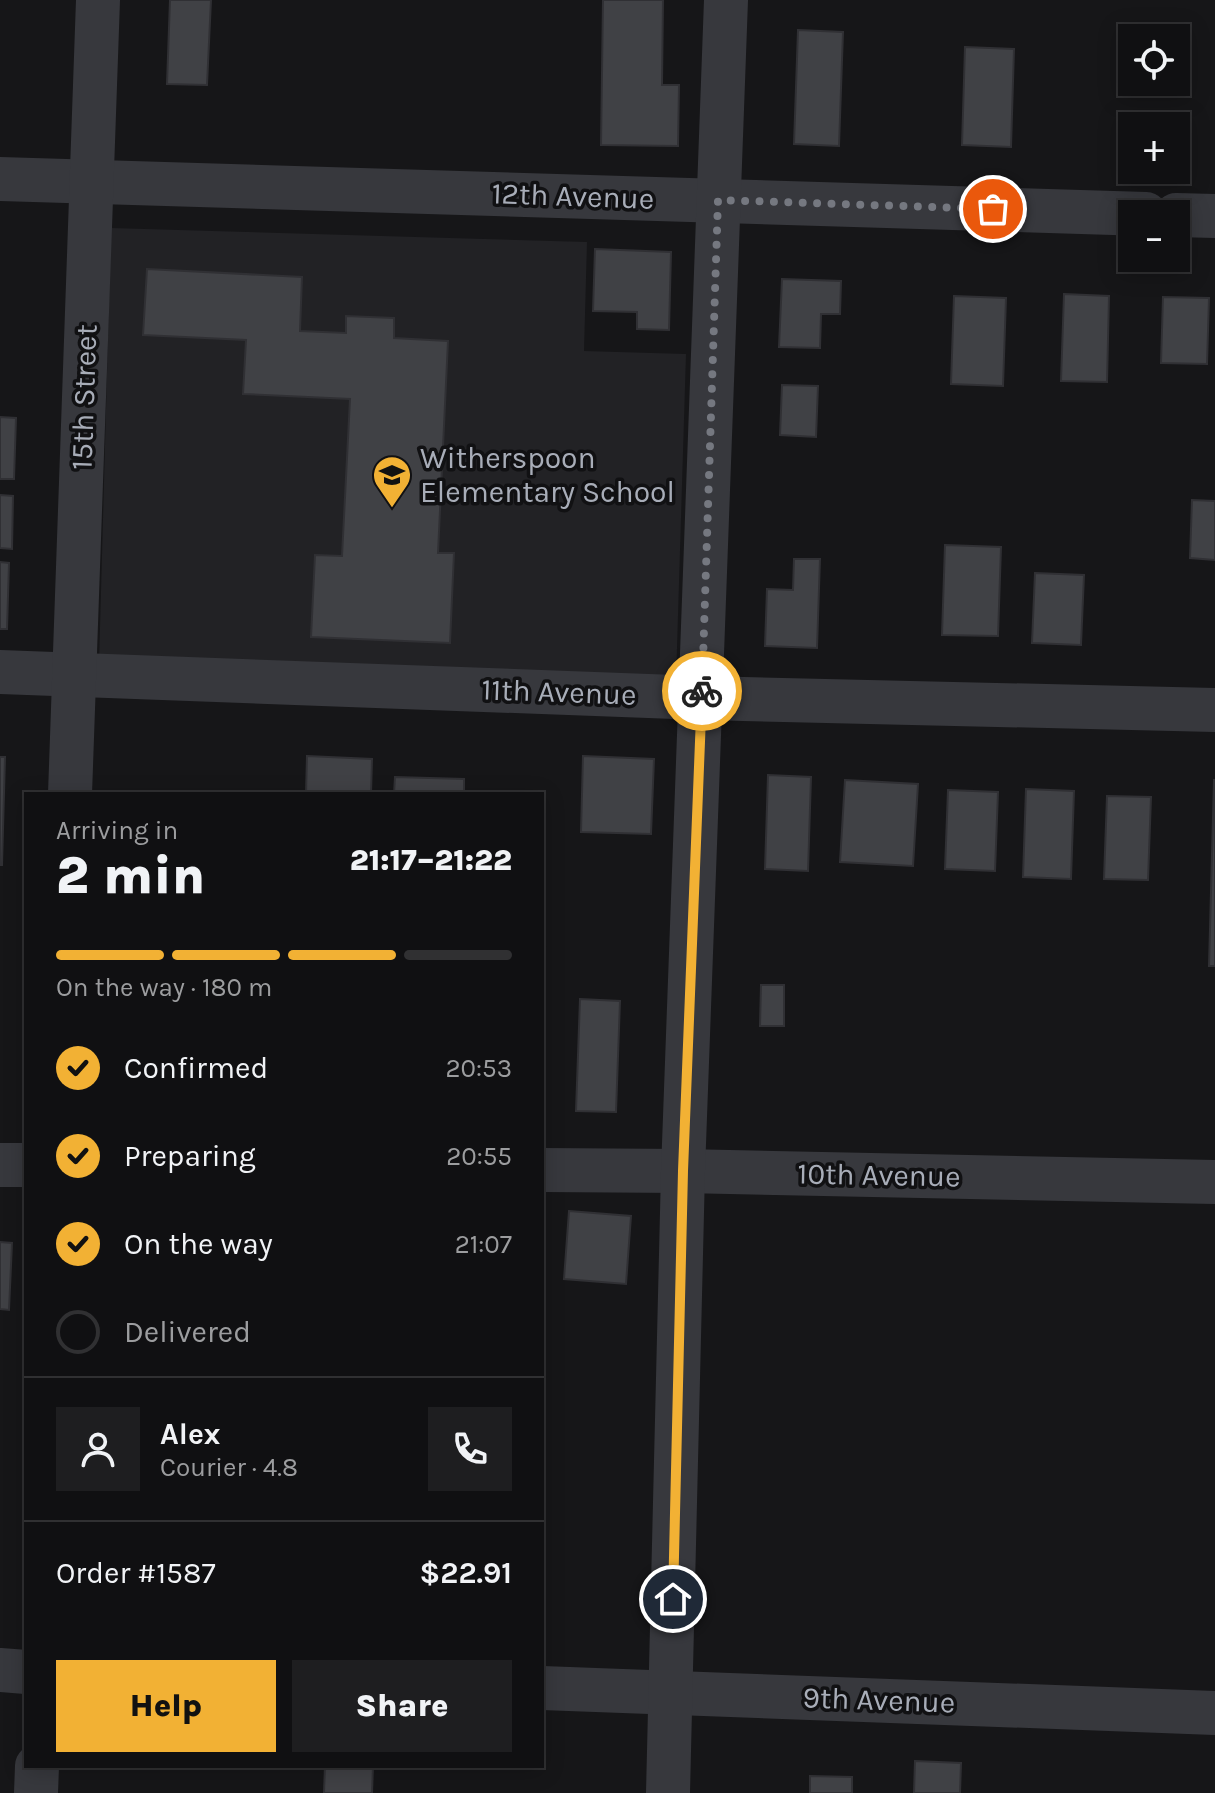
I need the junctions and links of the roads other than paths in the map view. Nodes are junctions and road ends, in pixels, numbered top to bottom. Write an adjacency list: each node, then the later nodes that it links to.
1 (98, 0): 4 (street, 15th Street)
2 (726, 0): 5 (street)
3 (0, 179): 4 (street, 12th Avenue)
4 (92, 182): 5 (street, 12th Avenue); 10 (street, 15th Street)
5 (718, 200): 6 (street, 12th Avenue); 11 (street)
6 (1118, 213)
7 (1190, 215): 8 (street)
8 (1215, 216)
9 (0, 672): 10 (street, 11th Avenue)
10 (75, 674): 11 (street, 11th Avenue); 13 (street, 15th Street)
11 (702, 698): 12 (street, 11th Avenue); 17 (street)
12 (1215, 710)
13 (70, 792)
14 (0, 1165): 15 (street)
15 (24, 1165)
16 (544, 1170): 17 (street, 10th Avenue)
17 (683, 1171): 18 (street, 10th Avenue); 22 (street)
18 (1215, 1182)
19 (0, 1670): 20 (street)
20 (24, 1672)
21 (544, 1688): 22 (street, 9th Avenue)
22 (671, 1691): 23 (street, 9th Avenue); 26 (street)
23 (1215, 1713)
24 (37, 1768): 25 (street)
25 (36, 1793)
26 (668, 1793)

